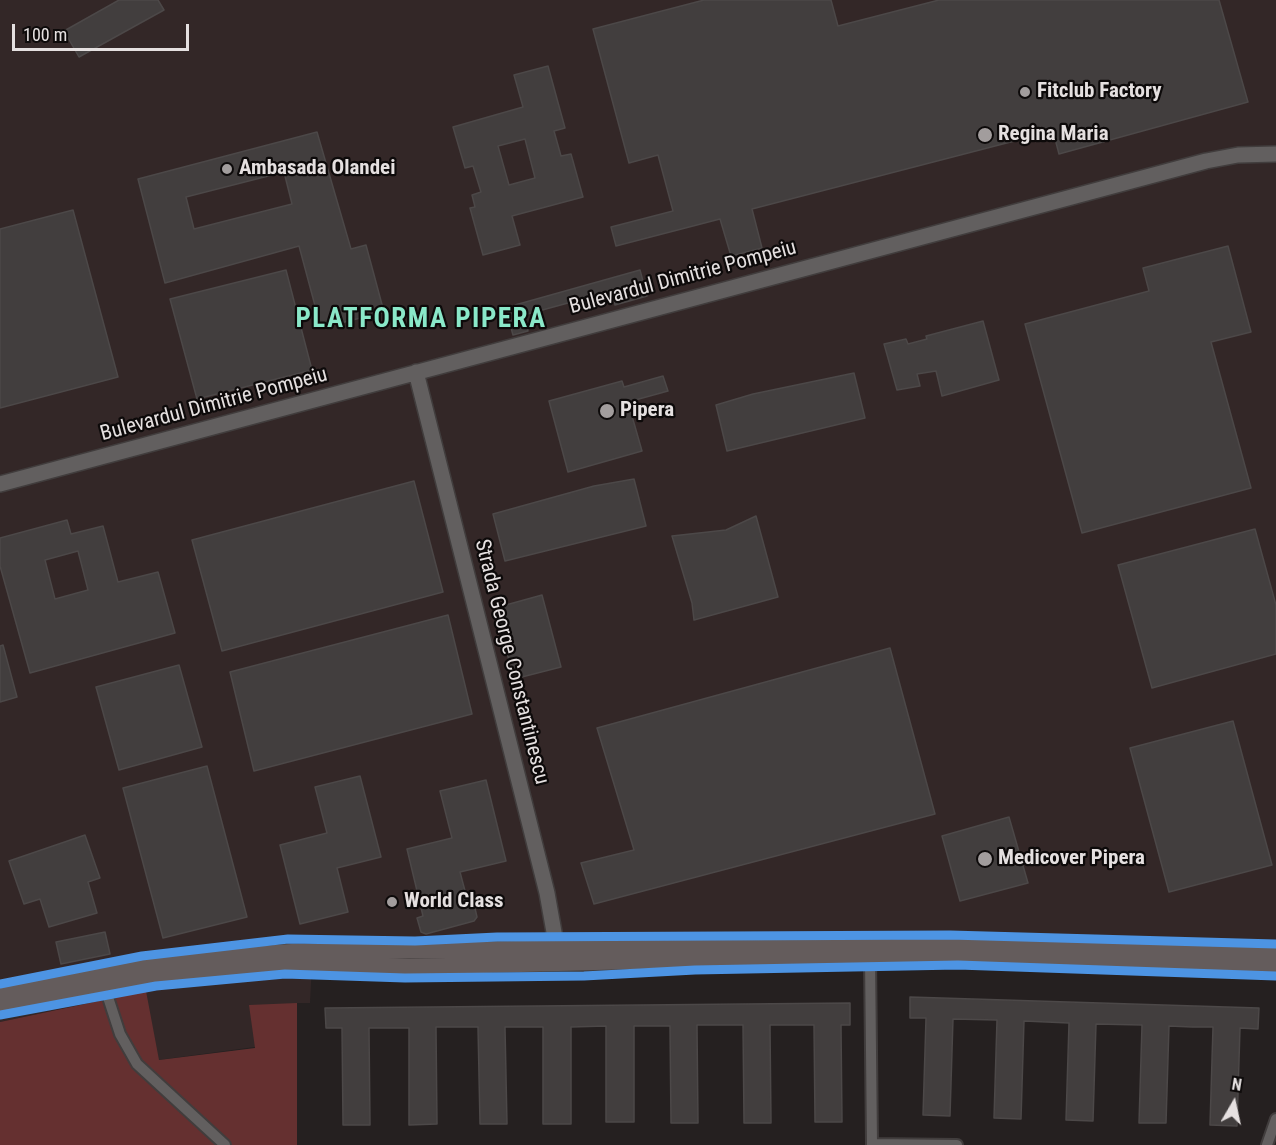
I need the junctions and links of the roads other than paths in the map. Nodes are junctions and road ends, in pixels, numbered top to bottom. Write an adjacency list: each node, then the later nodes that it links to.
1 (1276, 154): 2 (street, Bulevardul Dimitrie Pompeiu)
2 (416, 372): 3 (street, Bulevardul Dimitrie Pompeiu); 5 (street, Strada George Constantinescu)
3 (0, 484)
4 (1276, 953): 5 (main road)
5 (559, 956): 6 (main road); 8 (main road); 9 (main road)
6 (870, 957): 7 (main road); 12 (street)
7 (1276, 966)
8 (105, 985): 10 (main road); 13 (street)
9 (0, 993)
10 (0, 1006)
11 (1276, 1119): 15 (street)
12 (872, 1144): 14 (street)
13 (225, 1145)
14 (957, 1145)
15 (1267, 1145)

